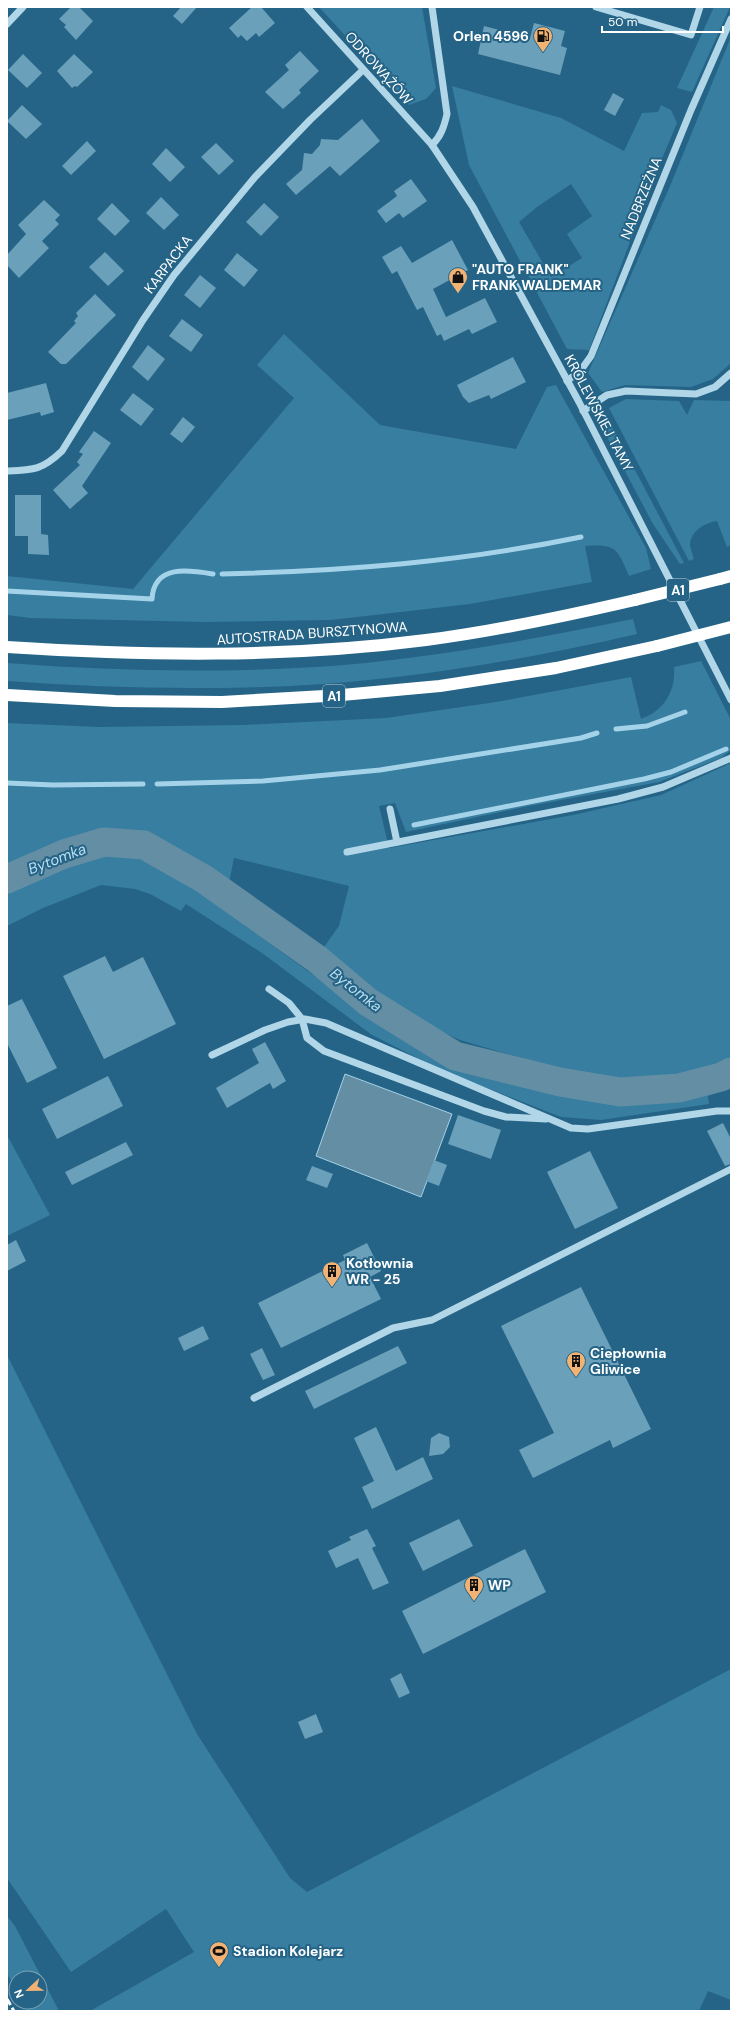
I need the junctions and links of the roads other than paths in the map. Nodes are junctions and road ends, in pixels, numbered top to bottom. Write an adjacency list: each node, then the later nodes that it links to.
1 (23, 7): 7 (street)
2 (307, 7): 8 (street, ODROWĄŻÓW)
3 (432, 7): 9 (street)
4 (596, 7): 5 (street)
5 (700, 7)
6 (731, 19): 11 (street, NADBRZEŻNA)
7 (7, 24)
8 (363, 70): 9 (street, ODROWĄŻÓW); 13 (street, KARPACKA)
9 (432, 145): 11 (street, KRÓLEWSKIEJ TAMY)
10 (731, 373): 12 (street)
11 (567, 381): 12 (street, KRÓLEWSKIEJ TAMY)
12 (583, 411): 18 (street, KRÓLEWSKIEJ TAMY)
13 (7, 471)
14 (726, 577): 16 (highway, AUTOSTRADA BURSZTYNOWA / A1, bridge)
15 (731, 627): 17 (highway, A1, bridge)
16 (7, 647)
17 (7, 695)
18 (731, 700)
19 (731, 758): 21 (street)
20 (390, 809): 21 (street)
21 (397, 842): 22 (street)
22 (347, 852)
23 (269, 990): 24 (street)
24 (302, 1019): 25 (street); 27 (street); 27 (street)
25 (212, 1055)
26 (731, 1111): 27 (street)
27 (548, 1119)
28 (731, 1169): 29 (street)
29 (254, 1398)

